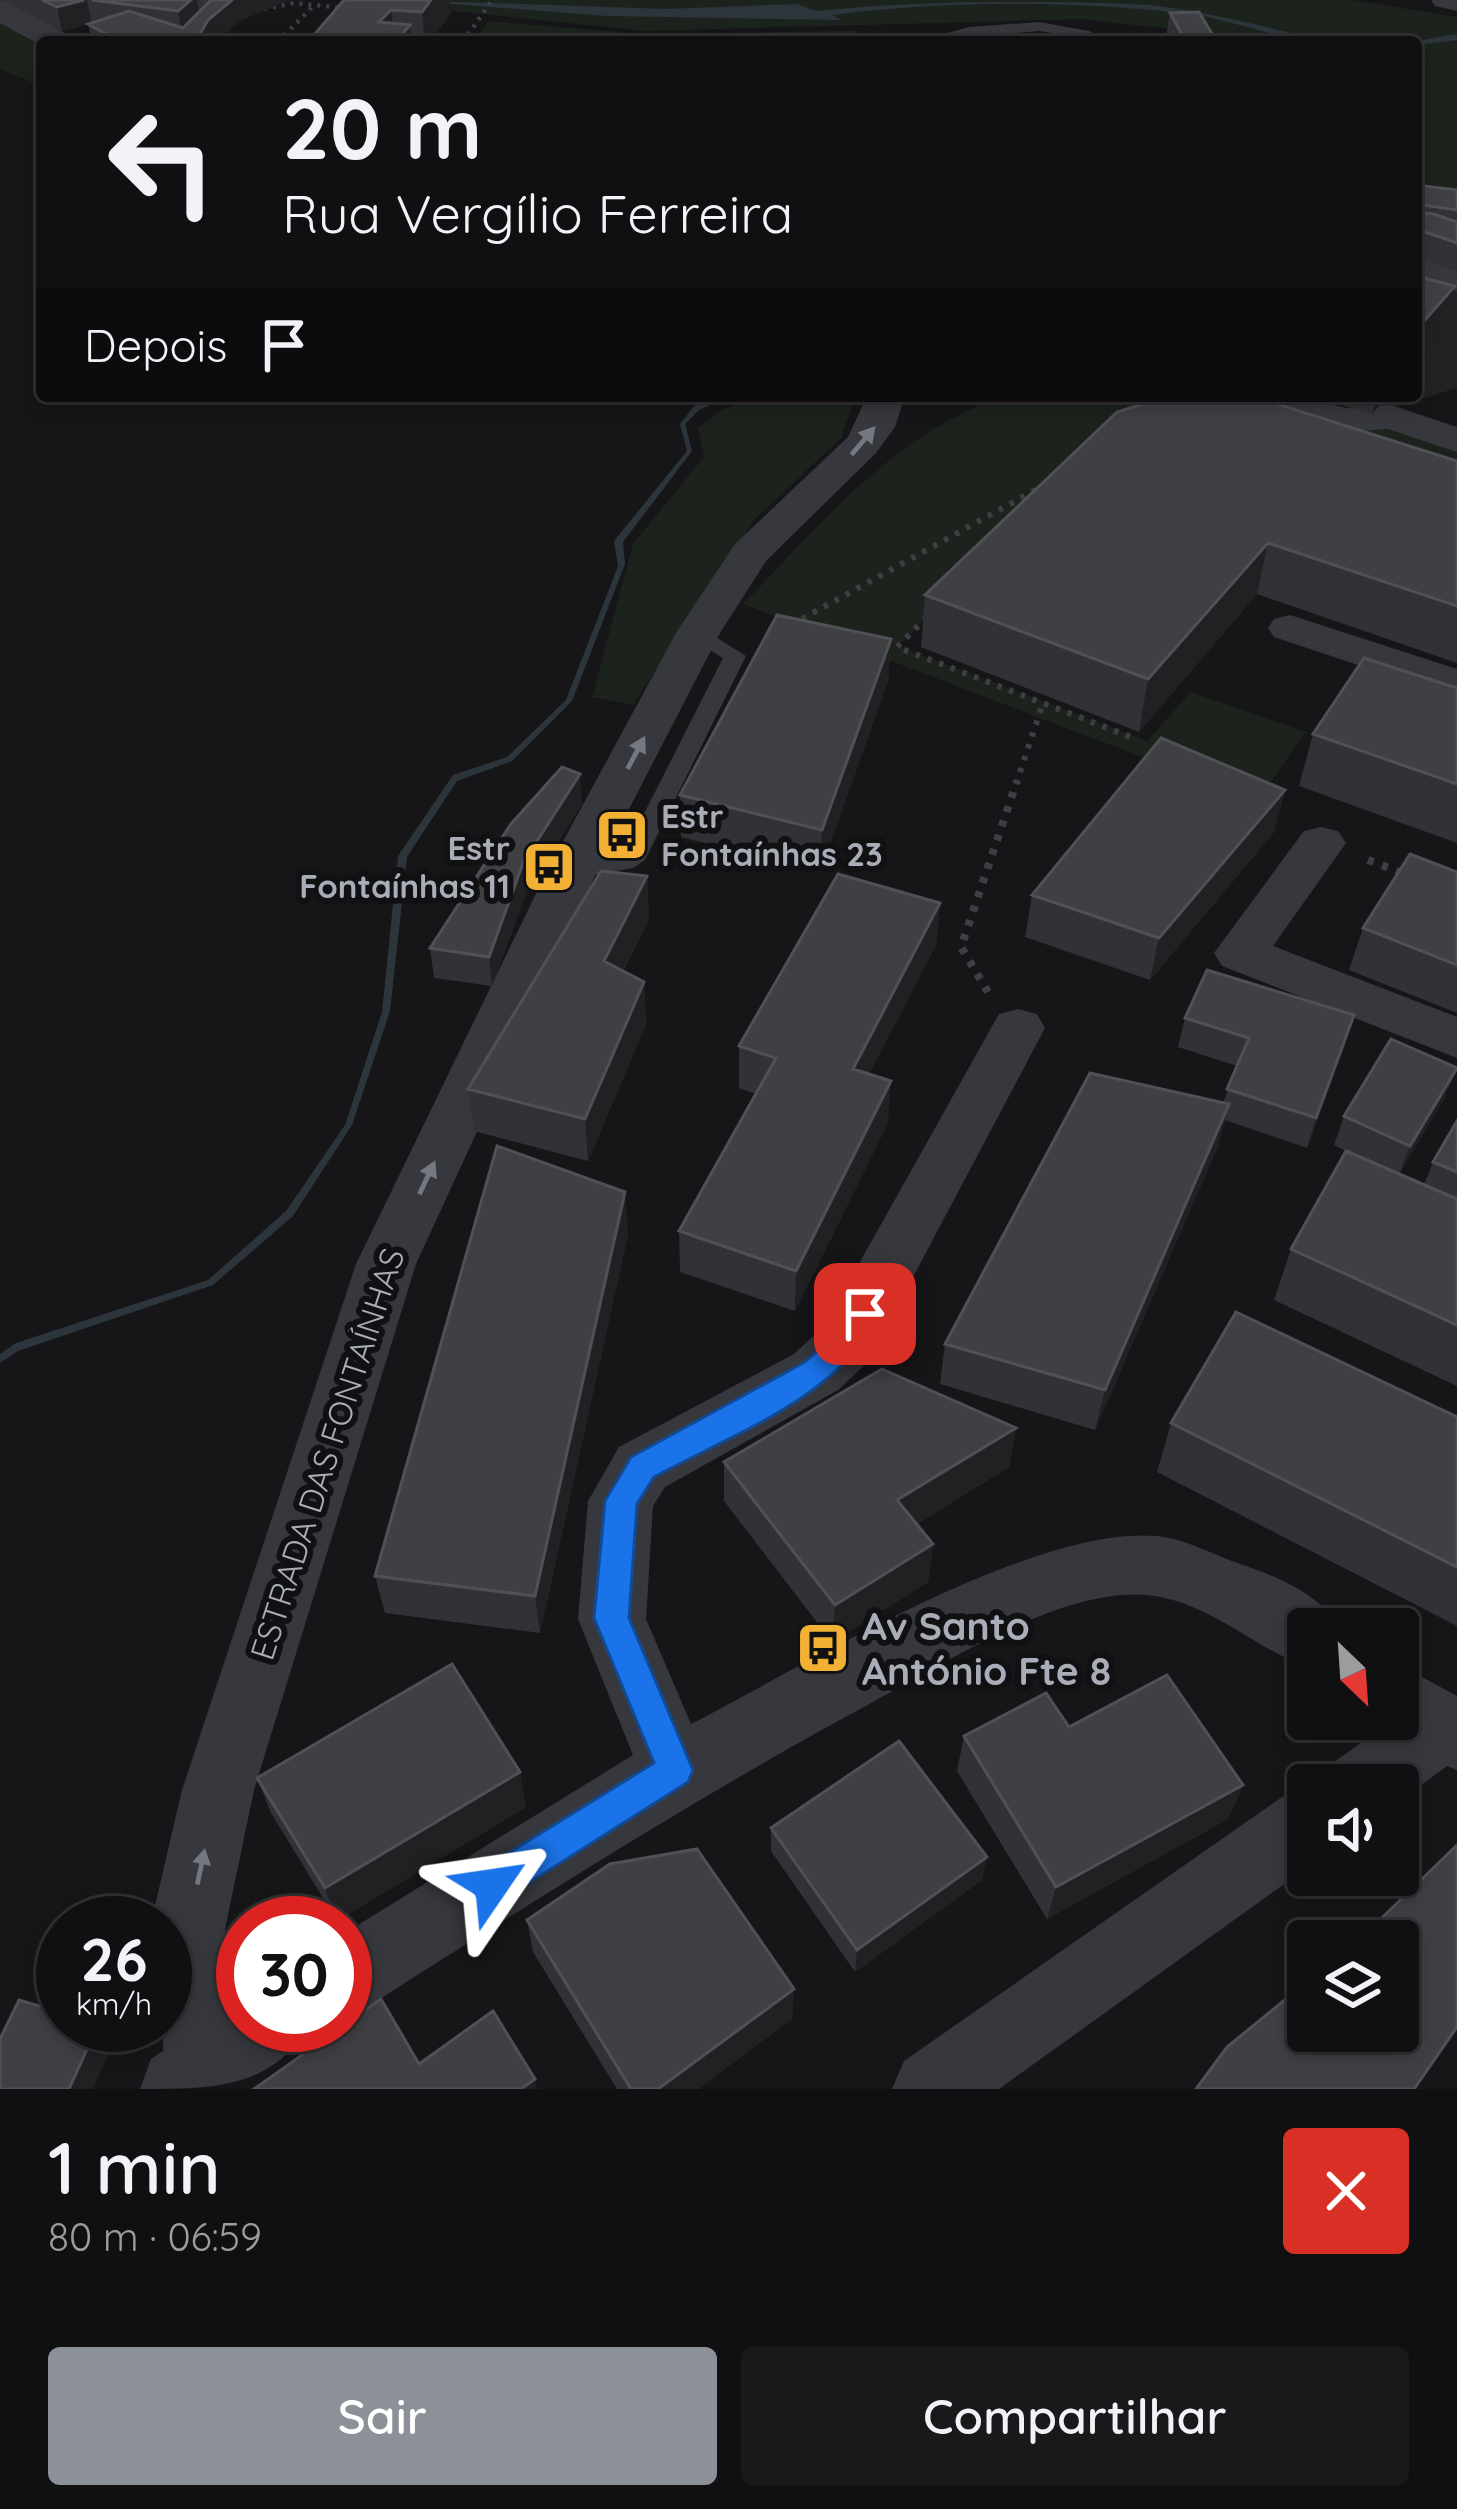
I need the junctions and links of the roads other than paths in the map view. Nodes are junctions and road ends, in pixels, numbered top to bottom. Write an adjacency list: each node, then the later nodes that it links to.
1 (1445, 0): 2 (street)
2 (1457, 2)
3 (0, 9): 4 (street)
4 (51, 36)
5 (951, 36): 6 (lane)
6 (1079, 36)
7 (1422, 268): 8 (street)
8 (1457, 278)
9 (884, 402): 24 (street, ESTRADA DAS FONTAÍNHAS, one-way to 9)
10 (1280, 402): 11 (street)
11 (1457, 440)
12 (1290, 628): 13 (street)
13 (1457, 683)
14 (1321, 843): 16 (street)
15 (1018, 1028): 20 (street)
16 (1457, 1037)
17 (1287, 1622): 20 (street)
18 (1433, 1720): 19 (street)
19 (1384, 1764)
20 (675, 1770): 22 (street)
21 (1287, 1838): 25 (street)
22 (372, 1960)
23 (228, 2052): 24 (street)
24 (191, 2077)
25 (932, 2089)

